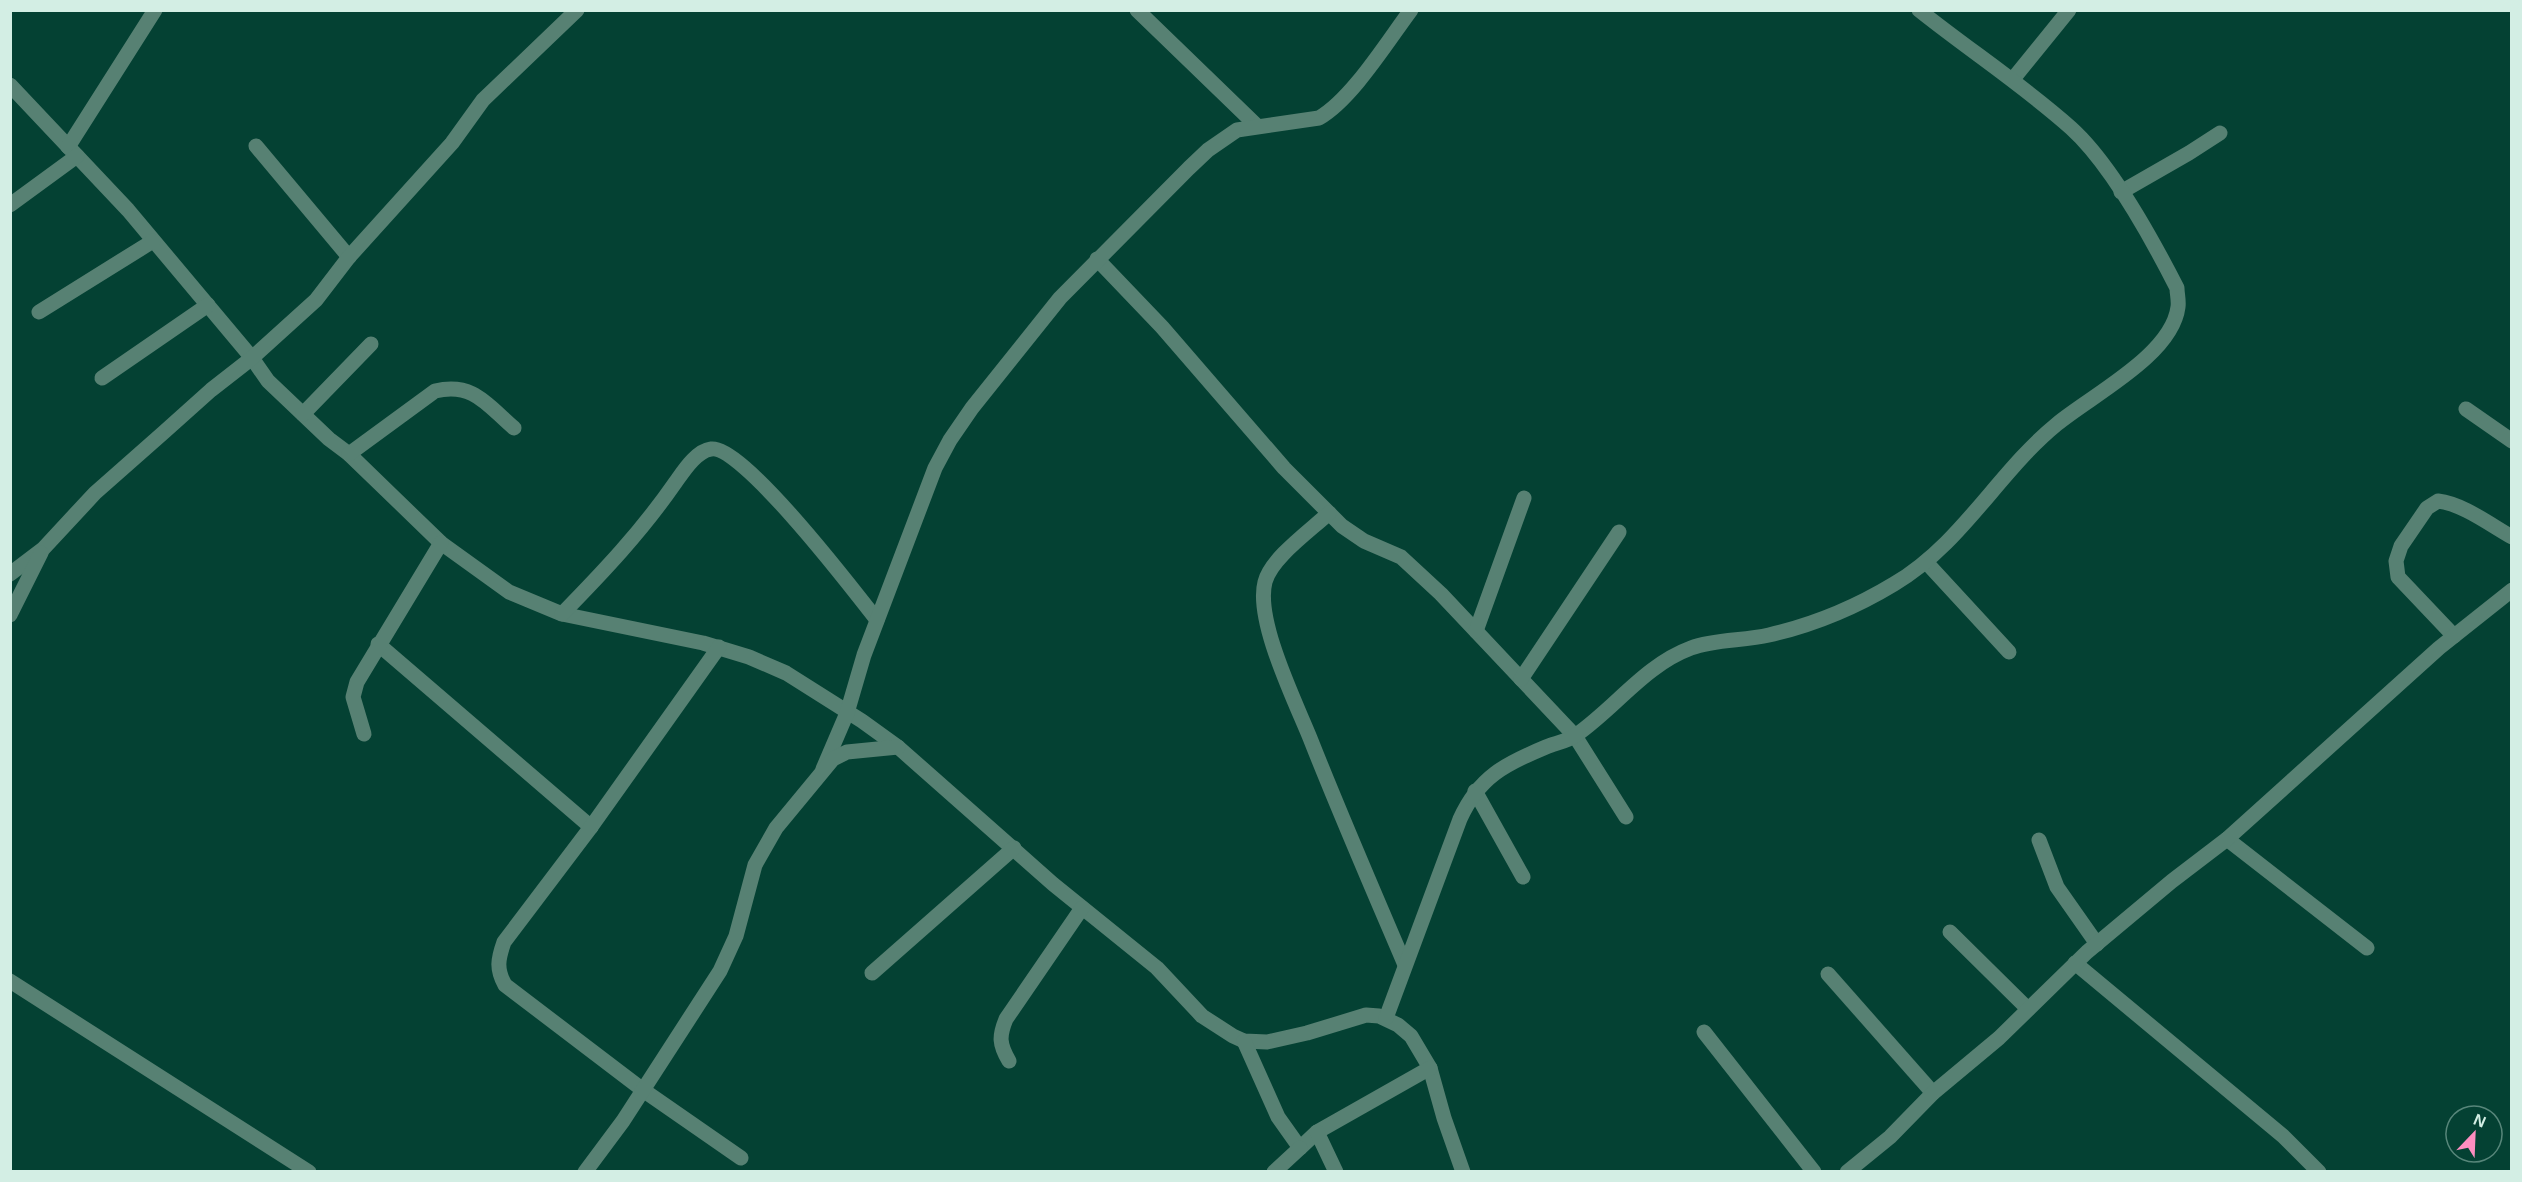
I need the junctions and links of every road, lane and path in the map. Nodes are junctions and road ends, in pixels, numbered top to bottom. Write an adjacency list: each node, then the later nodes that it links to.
1 (155, 10): 12 (street)
2 (1137, 10): 9 (street)
3 (1411, 10): 9 (street)
4 (1919, 10): 7 (street)
5 (2069, 10): 7 (street)
6 (570, 13): 16 (street)
7 (2013, 79): 13 (street)
8 (10, 85): 12 (street)
9 (1257, 126): 17 (street)
10 (2220, 132): 13 (street)
11 (256, 146): 16 (street)
12 (73, 151): 14 (street); 15 (street)
13 (2121, 192): 34 (street)
14 (10, 205)
15 (153, 241): 18 (street); 19 (street)
16 (349, 257): 21 (street)
17 (1097, 259): 29 (street); 39 (street)
18 (208, 305): 21 (street); 22 (street)
19 (39, 312)
20 (371, 344): 24 (street)
21 (252, 358): 24 (street); 33 (street)
22 (102, 378)
23 (2466, 409): 26 (street)
24 (303, 414): 27 (street)
25 (514, 428): 27 (street)
26 (2511, 441)
27 (349, 454): 32 (street)
28 (1524, 498): 40 (street)
29 (1329, 513): 40 (street); 63 (street)
30 (1619, 532): 45 (street)
31 (2511, 537): 41 (street)
32 (441, 543): 37 (street); 42 (street)
33 (42, 549): 35 (street); 38 (street)
34 (1926, 562): 44 (street); 48 (street)
35 (10, 574)
36 (2511, 590): 41 (street)
37 (562, 614): 39 (street); 43 (street)
38 (10, 615)
39 (877, 620): 46 (street)
40 (1476, 631): 45 (street)
41 (2454, 636): 54 (street)
42 (378, 644): 47 (street); 53 (street)
43 (719, 647): 46 (street); 53 (street)
44 (2009, 652)
45 (1521, 679): 48 (street)
46 (847, 713): 49 (street); 50 (street)
47 (364, 734)
48 (1575, 736): 51 (street); 52 (street)
49 (898, 747): 50 (street); 56 (street)
50 (823, 769): 73 (street)
51 (1474, 791): 57 (street); 63 (street)
52 (1626, 817)
53 (591, 827): 73 (street)
54 (2228, 839): 60 (street); 61 (street)
55 (2039, 840): 60 (street)
56 (1014, 848): 58 (street); 64 (street)
57 (1523, 877)
58 (1082, 908): 70 (street); 71 (street)
59 (1950, 932): 67 (street)
60 (2097, 944): 62 (street)
61 (2367, 948)
62 (2075, 963): 67 (street); 85 (street)
63 (1405, 965): 68 (street)
64 (872, 973)
65 (1828, 974): 74 (street)
66 (10, 981): 79 (street)
67 (2028, 1009): 74 (street)
68 (1386, 1018): 70 (street); 72 (street)
69 (1704, 1032): 83 (street)
70 (1244, 1041): 76 (street)
71 (1009, 1061)
72 (1430, 1068): 75 (street); 78 (street)
73 (643, 1090): 77 (street); 80 (street)
74 (1933, 1093): 84 (street)
75 (1317, 1132): 76 (street); 82 (street)
76 (1300, 1148): 81 (street)
77 (741, 1158)
78 (1463, 1171)
79 (309, 1172)
80 (585, 1172)
81 (1274, 1172)
82 (1336, 1172)
83 (1814, 1172)
84 (1847, 1172)
85 (2319, 1172)

